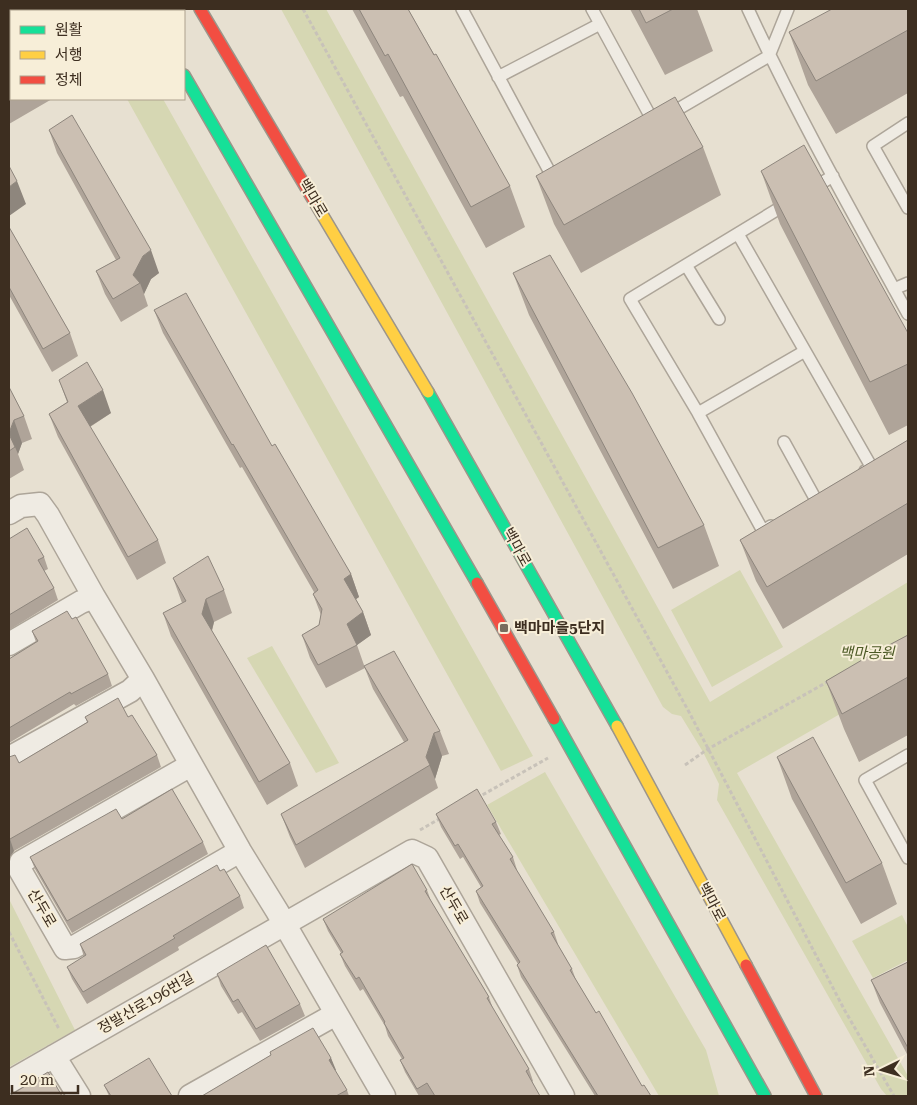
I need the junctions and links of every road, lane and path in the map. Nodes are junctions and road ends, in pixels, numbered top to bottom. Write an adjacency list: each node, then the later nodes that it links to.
1 (200, 9): 54 (main road, 백마로)
2 (302, 9): 32 (path)
3 (462, 9): 10 (lane)
4 (592, 9): 7 (lane)
5 (748, 9): 8 (lane)
6 (788, 9): 8 (lane)
7 (600, 24): 8 (lane); 10 (lane)
8 (769, 56): 13 (lane)
9 (185, 77): 53 (main road)
10 (498, 77): 12 (lane)
11 (908, 123): 14 (lane)
12 (562, 176)
13 (833, 176): 15 (lane); 18 (lane)
14 (908, 208)
15 (738, 234): 16 (lane); 21 (lane)
16 (686, 265): 20 (lane); 22 (lane)
17 (908, 283): 18 (lane)
18 (894, 289): 19 (lane)
19 (908, 314)
20 (720, 318)
21 (805, 351): 22 (lane); 24 (lane)
22 (698, 413): 27 (lane)
23 (784, 442): 25 (lane)
24 (856, 477)
25 (816, 500)
26 (9, 513): 28 (street)
27 (778, 522)
28 (94, 597): 29 (street); 30 (street)
29 (9, 644)
30 (143, 678): 35 (street); 36 (street)
31 (830, 680): 32 (path)
32 (708, 749): 37 (path); 55 (path)
33 (908, 755): 42 (lane)
34 (548, 757): 38 (path)
35 (9, 758)
36 (191, 765): 41 (street); 41 (street, 산두로)
37 (685, 765)
38 (471, 801)
39 (446, 816): 40 (path)
40 (420, 830)
41 (240, 850): 43 (street)
42 (908, 858)
43 (284, 925): 45 (street); 47 (street, 정발산로196번길); 52 (street, 산두로)
44 (9, 932): 46 (path)
45 (336, 1014): 50 (street); 51 (street)
46 (60, 1030)
47 (54, 1056): 48 (street, 정발산로196번길); 49 (street)
48 (9, 1082)
49 (79, 1096)
50 (190, 1096)
51 (384, 1096)
52 (563, 1096)
53 (764, 1096)
54 (816, 1096)
55 (894, 1096)

